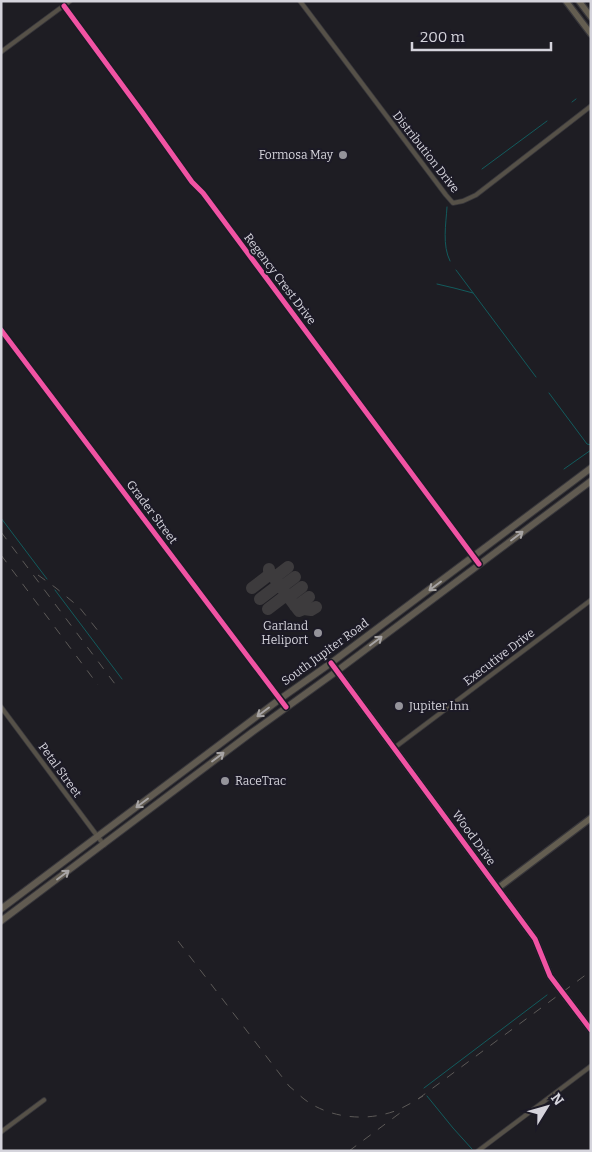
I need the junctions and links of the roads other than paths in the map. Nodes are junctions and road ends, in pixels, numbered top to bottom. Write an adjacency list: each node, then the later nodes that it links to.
1 (70, 1): 5 (street)
2 (300, 1): 9 (street, Distribution Drive)
3 (566, 1): 7 (street)
4 (579, 1): 6 (street)
5 (64, 6): 8 (street); 15 (street, Regency Crest Drive)
6 (591, 17)
7 (591, 34)
8 (1, 52)
9 (591, 106)
10 (1, 330): 20 (street, Grader Street)
11 (591, 468): 13 (main road, South Jupiter Road)
12 (591, 481): 14 (main road, South Jupiter Road)
13 (564, 488): 14 (main road); 15 (main road, South Jupiter Road)
14 (570, 496): 16 (main road, South Jupiter Road, one-way to 14)
15 (474, 557): 16 (street, Regency Crest Drive); 18 (main road, South Jupiter Road, one-way to 18)
16 (480, 564): 19 (main road, South Jupiter Road, one-way to 16)
17 (591, 600): 23 (street, Executive Drive)
18 (331, 663): 19 (street, Wood Drive); 20 (main road, South Jupiter Road)
19 (337, 671): 22 (main road, South Jupiter Road); 23 (street, Wood Drive)
20 (280, 699): 22 (street, Grader Street); 25 (main road, South Jupiter Road, one-way to 25)
21 (1, 707): 25 (street, Petal Street)
22 (286, 707): 26 (main road, South Jupiter Road, one-way to 22)
23 (394, 748): 29 (street, Wood Drive)
24 (591, 818): 29 (street)
25 (97, 836): 26 (street, Petal Street); 27 (main road, South Jupiter Road)
26 (104, 845): 28 (main road, South Jupiter Road, one-way to 26)
27 (41, 878): 28 (main road); 30 (main road, South Jupiter Road)
28 (48, 887): 31 (main road, South Jupiter Road)
29 (498, 888): 32 (street, Wood Drive)
30 (1, 909)
31 (2, 919)
32 (591, 1030)
33 (591, 1066): 36 (street)
34 (44, 1100): 35 (street)
35 (1, 1132)
36 (478, 1151)

